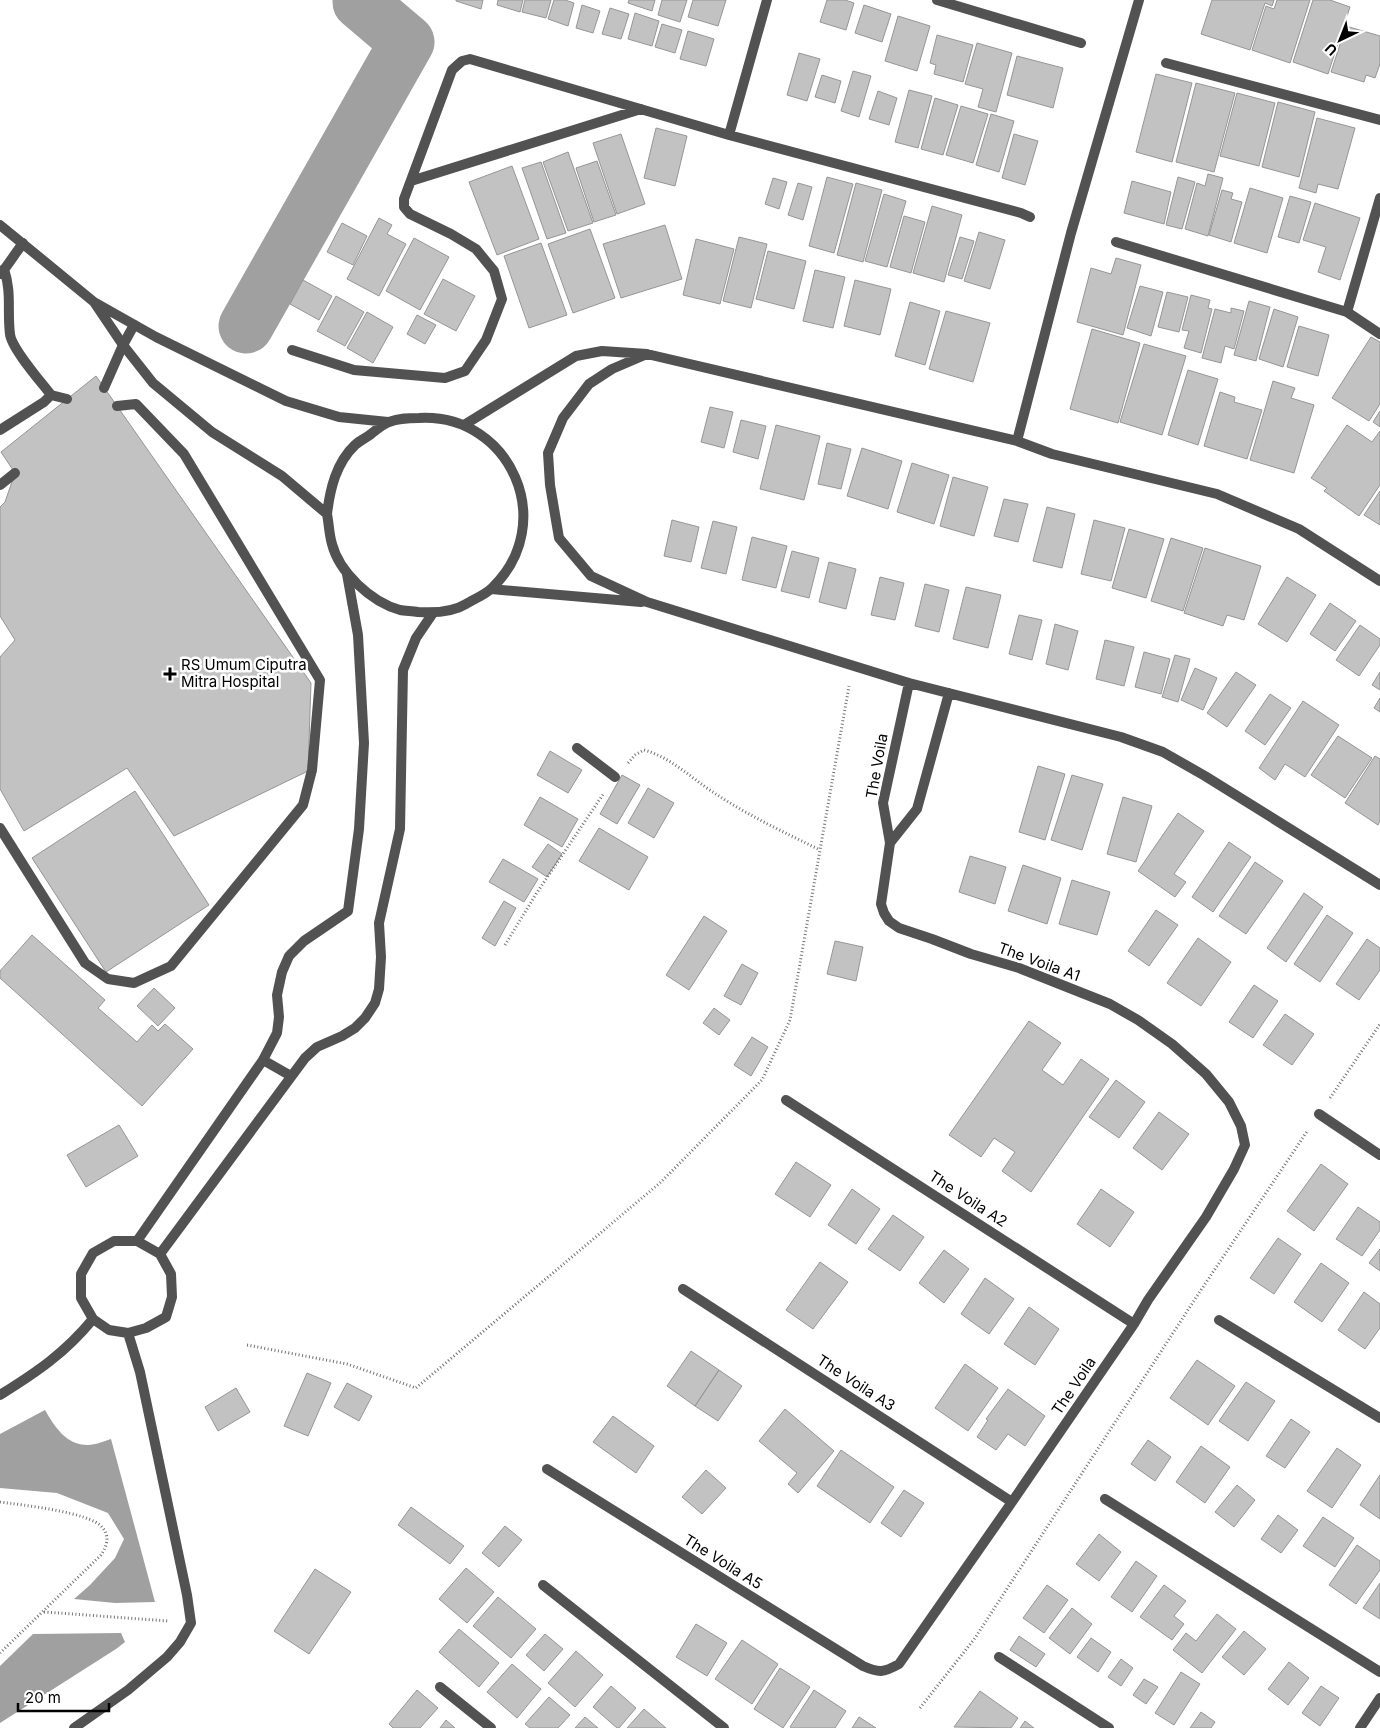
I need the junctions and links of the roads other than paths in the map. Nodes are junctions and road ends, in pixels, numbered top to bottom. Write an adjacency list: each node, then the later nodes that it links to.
1 (767, 0): 8 (street)
2 (937, 0): 4 (street)
3 (1139, 0): 30 (street)
4 (1082, 43)
5 (1166, 64): 7 (street)
6 (641, 109): 8 (street); 9 (street); 9 (street)
7 (1380, 120)
8 (729, 135): 11 (street)
9 (411, 181): 21 (street)
10 (1380, 198): 17 (street)
11 (1030, 217)
12 (0, 225): 14 (street)
13 (1116, 242): 17 (street)
14 (23, 243): 15 (street); 16 (street)
15 (2, 272): 24 (street)
16 (94, 302): 18 (street); 20 (street)
17 (1347, 312): 19 (street)
18 (134, 325): 20 (street); 27 (street)
19 (1380, 334)
20 (123, 345): 23 (street); 33 (street)
21 (292, 350)
22 (648, 354): 28 (street); 30 (street); 37 (street)
23 (104, 388)
24 (51, 396): 25 (street); 29 (street)
25 (67, 399)
26 (117, 406): 43 (street)
27 (388, 422): 28 (street); 33 (street)
28 (464, 425): 36 (street)
29 (0, 430)
30 (1017, 442): 35 (street)
31 (15, 473): 32 (street)
32 (0, 485)
33 (327, 514): 34 (street)
34 (347, 574): 38 (street); 46 (street)
35 (1380, 581)
36 (490, 589): 37 (street); 38 (street)
37 (647, 602): 39 (street)
38 (433, 613): 47 (street)
39 (909, 683): 40 (street); 44 (street, The Voila)
40 (949, 694): 44 (street); 45 (street)
41 (577, 748): 42 (street)
42 (615, 777)
43 (0, 828)
44 (890, 843): 49 (street, The Voila A1)
45 (1380, 885)
46 (263, 1060): 47 (street); 52 (street)
47 (291, 1076): 53 (street)
48 (786, 1100): 57 (street, The Voila A2)
49 (1229, 1102): 57 (street, The Voila)
50 (1319, 1114): 51 (street)
51 (1380, 1154)
52 (138, 1241): 53 (street); 55 (street)
53 (160, 1254): 58 (street)
54 (683, 1289): 63 (street, The Voila A3)
55 (93, 1319): 58 (street); 59 (street)
56 (1219, 1320): 60 (street)
57 (1134, 1324): 63 (street, The Voila)
58 (128, 1333): 70 (street)
59 (0, 1395)
60 (1380, 1418)
61 (547, 1469): 66 (street, The Voila A5)
62 (1105, 1499): 67 (street)
63 (1012, 1502): 66 (street, The Voila)
64 (543, 1585): 72 (street)
65 (999, 1657): 73 (street)
66 (887, 1671)
67 (1380, 1672)
68 (440, 1686): 71 (street)
69 (1380, 1698): 74 (street)
70 (74, 1728)
71 (491, 1728)
72 (724, 1728)
73 (1109, 1728)
74 (1360, 1728)

